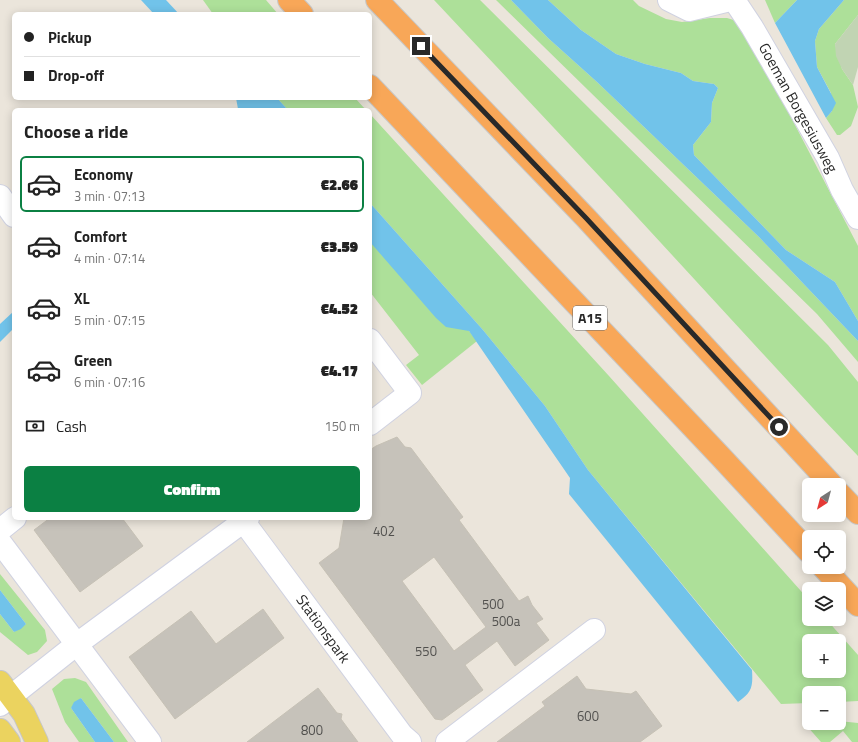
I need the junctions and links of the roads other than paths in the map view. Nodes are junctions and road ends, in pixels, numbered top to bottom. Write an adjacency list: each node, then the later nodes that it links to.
1 (289, 0): 6 (highway)
2 (377, 0): 13 (highway)
3 (669, 0): 4 (street)
4 (730, 0)
5 (734, 0): 10 (street, Goeman Borgesiusweg)
6 (300, 12)
7 (372, 88): 21 (highway, A15)
8 (0, 196): 9 (street)
9 (12, 213)
10 (858, 218)
11 (372, 343): 12 (street)
12 (372, 422)
13 (826, 478)
14 (846, 500): 15 (highway)
15 (858, 513)
16 (12, 520): 19 (street)
17 (243, 520): 25 (street, Stationspark)
18 (245, 520): 28 (street, Stationspark)
19 (0, 530)
20 (0, 542): 25 (street)
21 (802, 545)
22 (830, 574): 23 (highway)
23 (858, 604)
24 (594, 630): 32 (street)
25 (77, 644): 26 (street, Stationspark); 31 (street)
26 (4, 694): 30 (main road)
27 (0, 730): 29 (main road)
28 (402, 740)
29 (9, 742)
30 (37, 742)
31 (150, 742)
32 (448, 742)

